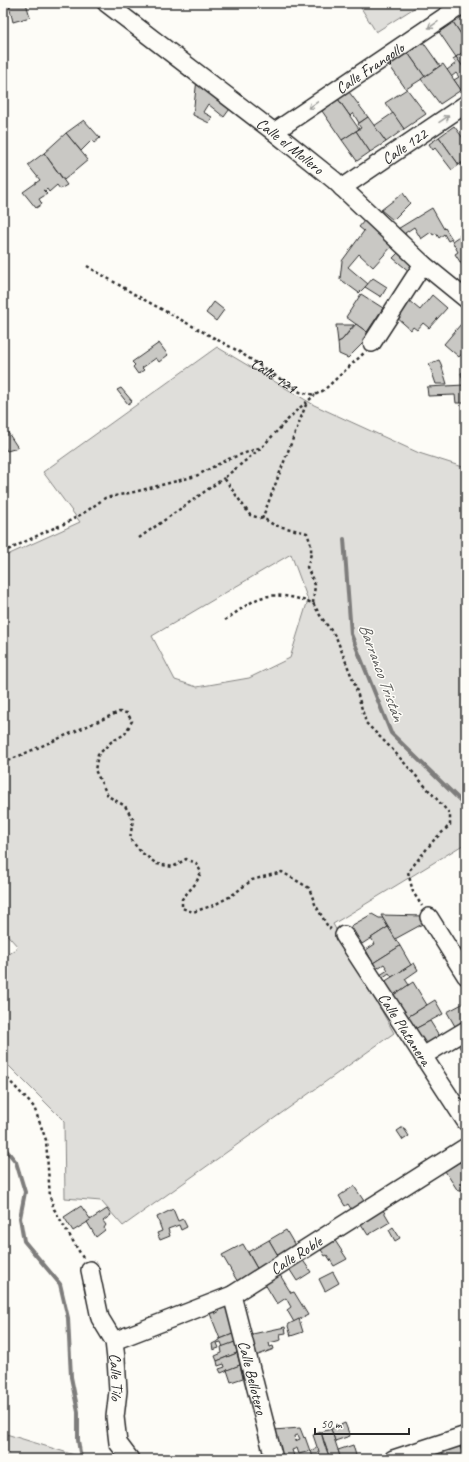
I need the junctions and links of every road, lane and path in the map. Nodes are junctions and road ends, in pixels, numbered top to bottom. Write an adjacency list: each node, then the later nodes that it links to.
1 (106, 3): 4 (street, Calle el Mollero)
2 (465, 3): 4 (street, Calle Frangollo, one-way to 4)
3 (466, 104): 5 (street, Calle 122, one-way to 3)
4 (274, 132): 5 (street, Calle el Mollero)
5 (342, 188): 6 (street, Calle el Mollero)
6 (423, 264): 8 (street, Calle el Mollero); 9 (street)
7 (87, 266): 10 (path, Calle 121)
8 (466, 299)
9 (372, 344): 10 (path, Calle 121)
10 (315, 395): 11 (path)
11 (308, 401): 12 (path); 14 (path)
12 (261, 448): 13 (path); 16 (path)
13 (224, 478): 14 (path); 15 (path)
14 (262, 519): 17 (path)
15 (139, 538)
16 (3, 549)
17 (313, 603): 18 (path); 20 (path)
18 (225, 620)
19 (3, 763): 21 (path)
20 (428, 917): 22 (street)
21 (344, 935): 24 (street, Calle Platanera)
22 (466, 976)
23 (466, 1030): 24 (street)
24 (423, 1056): 26 (street, Calle Platanera)
25 (3, 1074): 28 (path)
26 (466, 1122)
27 (466, 1147): 29 (street, Calle Roble)
28 (90, 1270): 30 (street, Calle Tilo)
29 (232, 1295): 30 (street, Calle Roble); 34 (street, Calle Bellotero)
30 (114, 1341): 33 (street, Calle Tilo)
31 (466, 1435): 32 (street)
32 (415, 1456): 35 (street)
33 (130, 1459)
34 (274, 1459)
35 (393, 1459)

